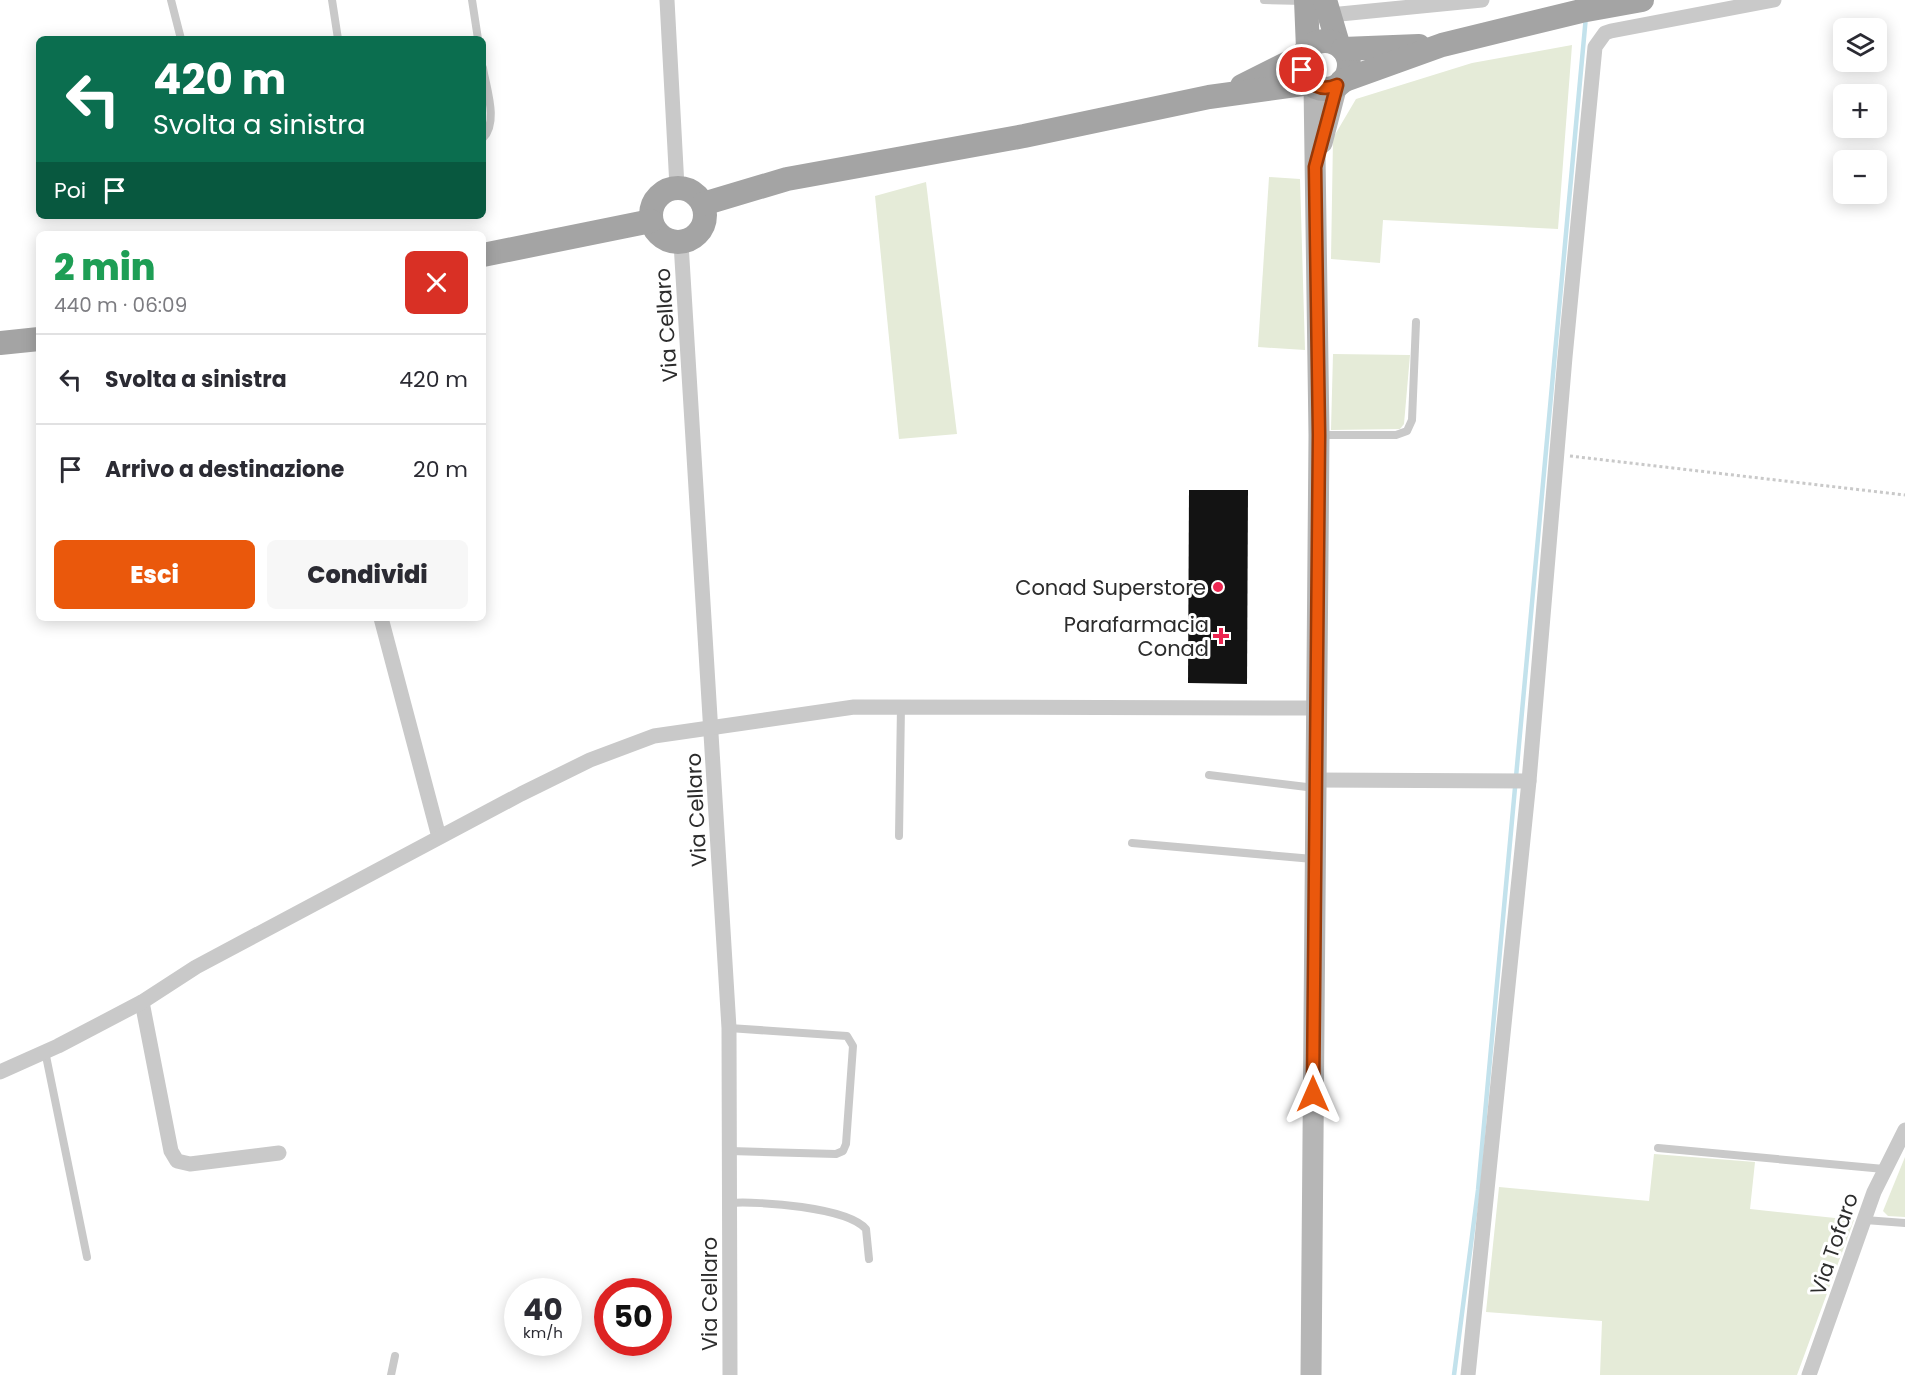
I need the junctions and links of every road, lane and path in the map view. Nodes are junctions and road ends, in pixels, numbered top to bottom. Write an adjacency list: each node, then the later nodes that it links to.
1 (171, 0): 10 (lane)
2 (332, 0): 11 (lane)
3 (472, 0): 12 (lane)
4 (668, 0): 20 (street)
5 (1482, 0): 9 (street)
6 (1642, 0): 13 (main road)
7 (1774, 0): 29 (street)
8 (1270, 1): 9 (lane)
9 (1317, 4): 14 (main road); 15 (main road)
10 (180, 36)
11 (338, 36)
12 (478, 36)
13 (1442, 45): 14 (main road); 16 (main road)
14 (1340, 46): 15 (main road); 16 (main road)
15 (1306, 52): 16 (main road); 18 (main road)
16 (1326, 84): 18 (main road); 28 (main road)
17 (486, 87): 19 (lane)
18 (1226, 94): 21 (main road)
19 (486, 135)
20 (677, 187): 21 (main road); 22 (main road)
21 (703, 204): 23 (main road)
22 (651, 222): 23 (main road); 24 (main road)
23 (681, 243): 34 (street, Via Cellaro)
24 (486, 254)
25 (1416, 322): 28 (lane)
26 (36, 339): 27 (main road)
27 (0, 343)
28 (1319, 435): 33 (main road)
29 (1557, 454): 30 (path); 36 (street)
30 (1905, 495)
31 (382, 621): 39 (street)
32 (901, 706): 33 (street); 34 (street); 38 (lane)
33 (1316, 708): 37 (main road)
34 (713, 726): 39 (street); 43 (street, Via Cellaro)
35 (1209, 776): 37 (lane)
36 (1520, 782): 37 (street); 60 (street)
37 (1315, 784): 41 (main road)
38 (899, 836)
39 (438, 837): 42 (street)
40 (1132, 843): 41 (lane)
41 (1315, 859): 59 (main road)
42 (142, 1002): 44 (street); 49 (street)
43 (729, 1028): 48 (street, Via Cellaro); 48 (lane)
44 (45, 1052): 45 (street); 54 (lane)
45 (0, 1072)
46 (1905, 1130): 50 (street, Via Tofaro)
47 (1658, 1148): 50 (lane)
48 (730, 1151): 51 (street, Via Cellaro)
49 (279, 1153)
50 (1884, 1169): 52 (street, Via Tofaro)
51 (730, 1203): 55 (lane); 58 (street, Via Cellaro)
52 (1866, 1220): 53 (lane); 61 (street, Via Tofaro)
53 (1905, 1223)
54 (87, 1257)
55 (869, 1259)
56 (395, 1356): 57 (lane)
57 (391, 1375)
58 (730, 1375)
59 (1311, 1375)
60 (1468, 1375)
61 (1809, 1375)

